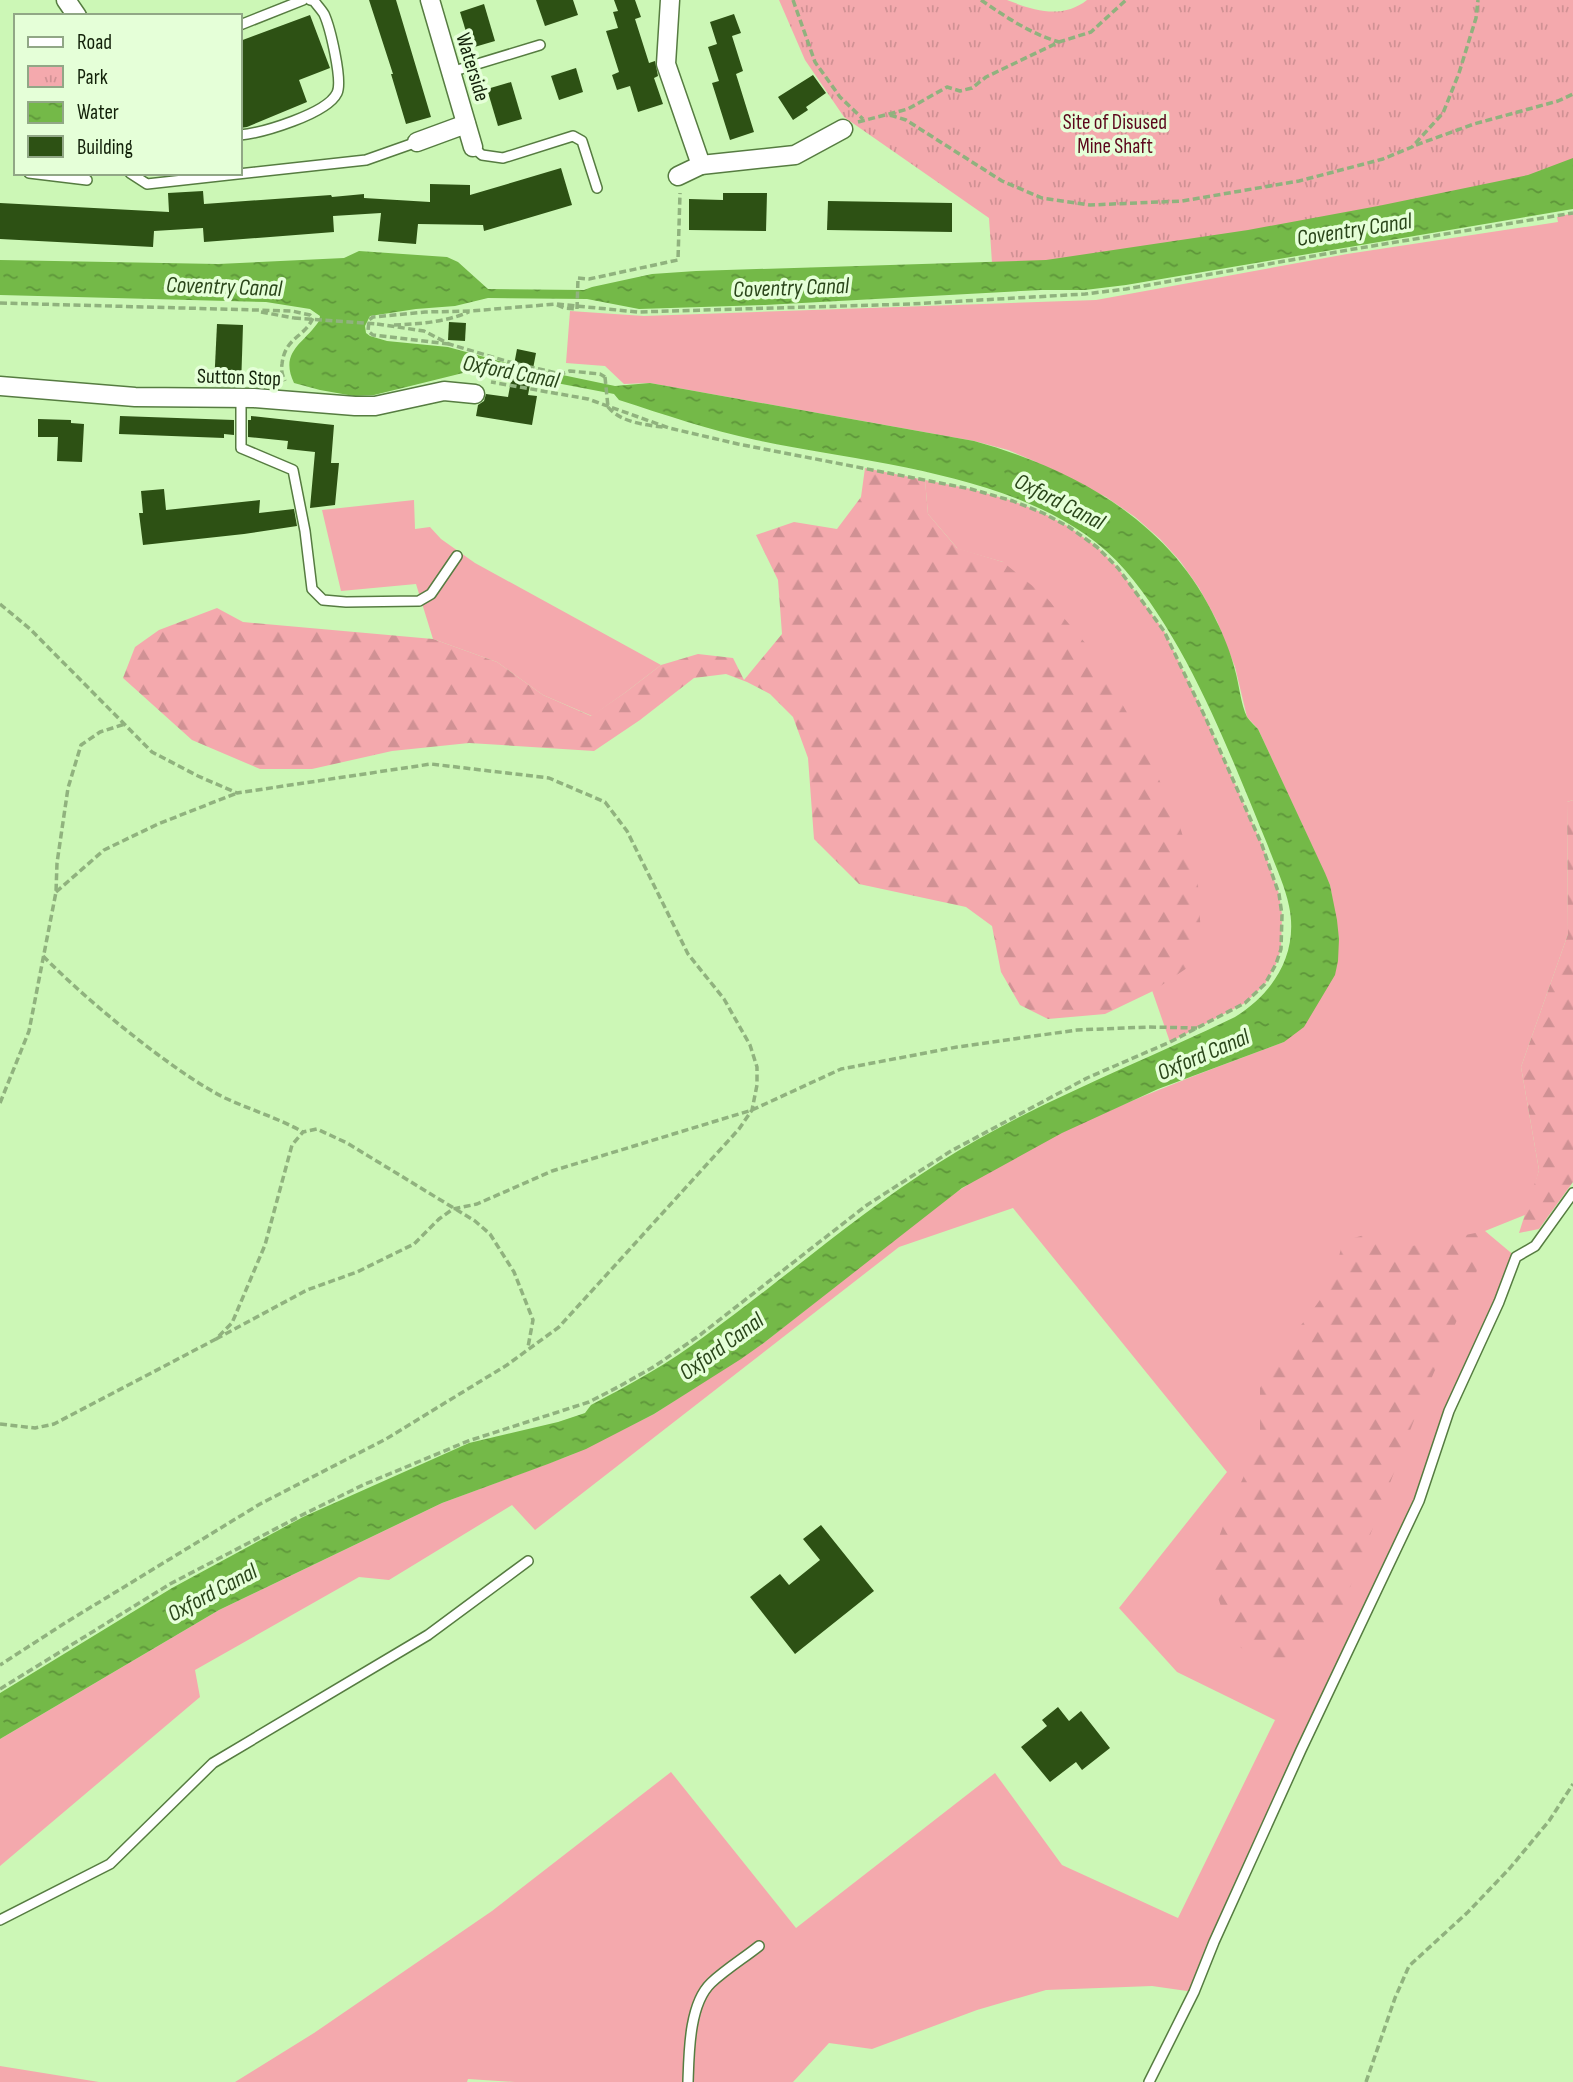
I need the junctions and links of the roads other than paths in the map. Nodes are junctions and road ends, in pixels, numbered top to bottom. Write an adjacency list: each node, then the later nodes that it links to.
1 (303, 0): 5 (lane)
2 (310, 0): 10 (lane)
3 (430, 0): 7 (street, Waterside)
4 (670, 0): 13 (street)
5 (242, 24)
6 (540, 45): 7 (lane)
7 (451, 72): 8 (street, Waterside)
8 (466, 124): 11 (street); 12 (street, Waterside)
9 (843, 129): 13 (street)
10 (242, 135)
11 (417, 142): 14 (lane)
12 (473, 147): 20 (lane)
13 (701, 165): 18 (street)
14 (242, 174)
15 (46, 175): 19 (lane)
16 (133, 175): 17 (lane)
17 (229, 175)
18 (677, 176)
19 (87, 180)
20 (597, 188)
21 (0, 386): 23 (street, Sutton Stop)
22 (475, 394): 23 (street, Sutton Stop)
23 (241, 399): 24 (lane)
24 (457, 556)
25 (1573, 1193): 30 (lane)
26 (528, 1561): 27 (lane)
27 (0, 1920)
28 (759, 1946): 29 (lane)
29 (688, 2082)
30 (1149, 2082)

